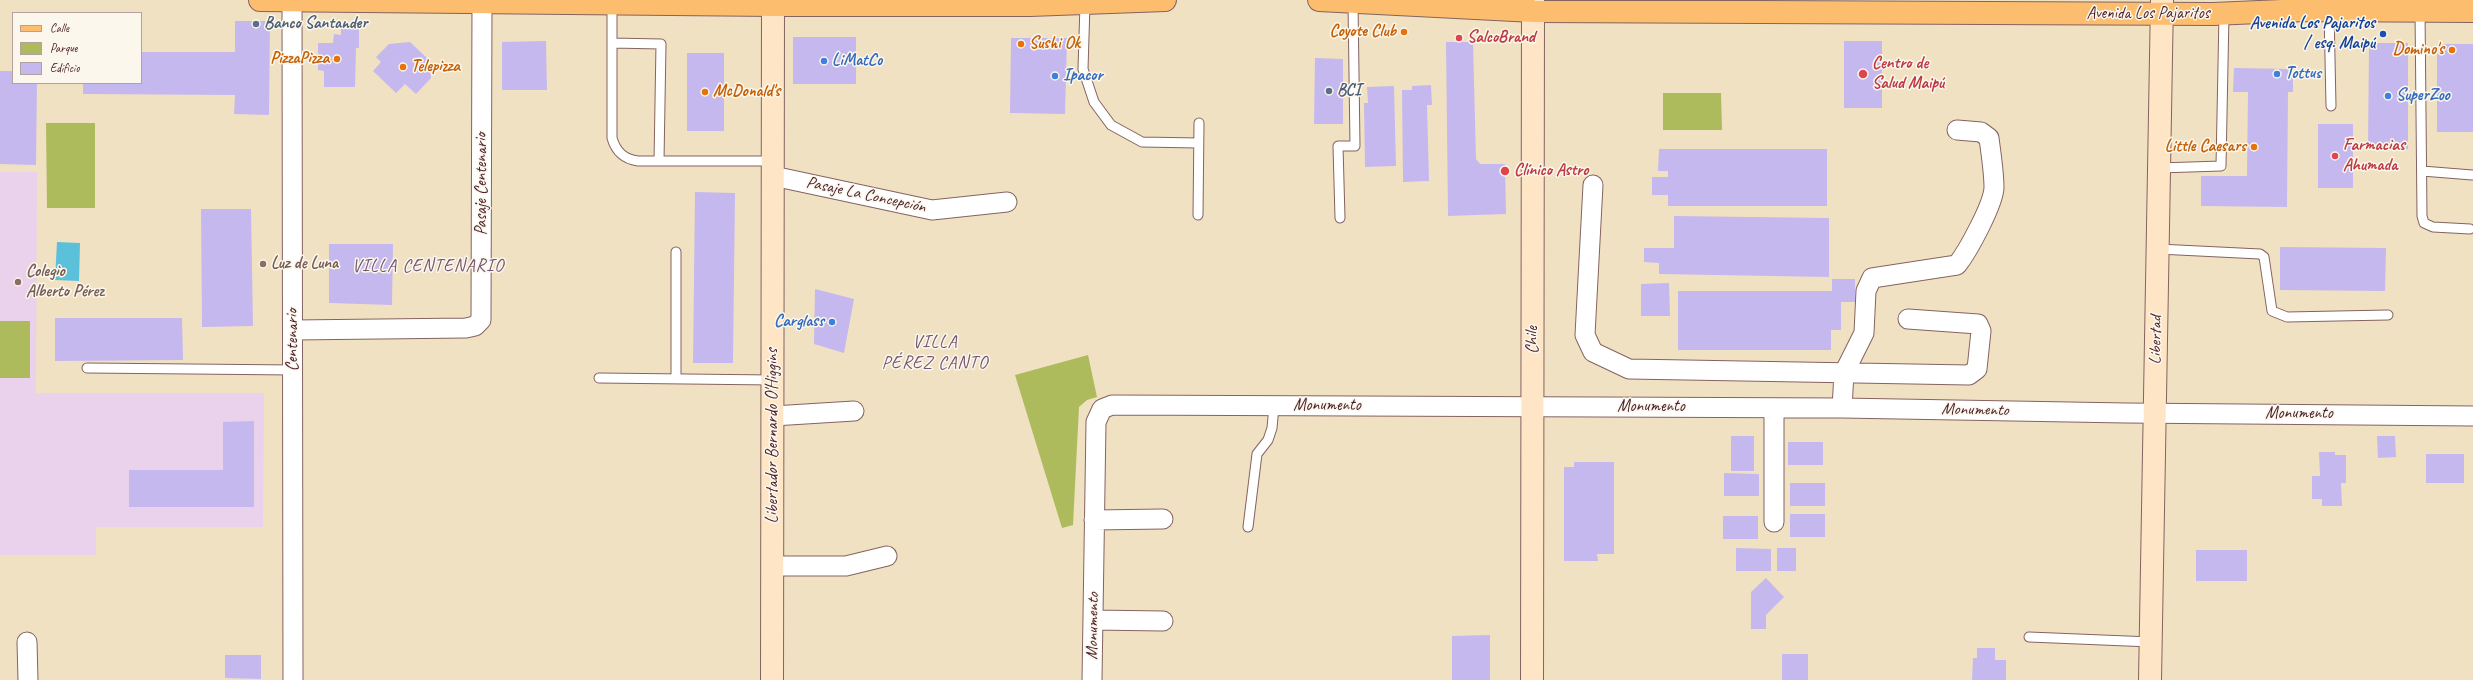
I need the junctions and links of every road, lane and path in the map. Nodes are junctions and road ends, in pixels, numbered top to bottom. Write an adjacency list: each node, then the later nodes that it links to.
1 (260, 0): 2 (main road)
2 (292, 0): 5 (main road); 35 (street, Centenario)
3 (1165, 0): 9 (main road)
4 (1319, 0): 6 (main road, Avenida Los Pajaritos)
5 (469, 1): 8 (main road); 35 (street, Pasaje Centenario)
6 (1353, 1): 10 (main road, Avenida Los Pajaritos); 29 (lane)
7 (773, 2): 8 (main road); 9 (main road); 22 (street, Libertador Bernardo O'Higgins)
8 (612, 4): 16 (lane)
9 (1085, 4): 20 (lane)
10 (1534, 5): 11 (main road, Avenida Los Pajaritos); 43 (street, Chile)
11 (2162, 7): 15 (main road, Avenida Los Pajaritos); 23 (street, Libertad)
12 (2329, 10): 13 (main road, Avenida Los Pajaritos); 15 (main road, Avenida Los Pajaritos); 17 (lane)
13 (2420, 10): 14 (main road, Avenida Los Pajaritos); 24 (lane)
14 (2473, 11)
15 (2224, 14): 23 (lane)
16 (612, 43): 21 (lane); 21 (lane)
17 (2331, 106)
18 (1199, 123): 20 (lane)
19 (1957, 130): 38 (street)
20 (1198, 143): 28 (lane)
21 (659, 161): 22 (lane)
22 (773, 168): 27 (street, Pasaje La Concepción); 41 (street, Libertador Bernardo O'Higgins)
23 (2159, 168): 31 (street, Libertad)
24 (2422, 171): 25 (lane); 30 (lane)
25 (2472, 175)
26 (1593, 186): 38 (street)
27 (1007, 202)
28 (1198, 215)
29 (1340, 218)
30 (2470, 229)
31 (2158, 248): 33 (lane); 47 (street, Libertad)
32 (676, 252): 40 (lane)
33 (2388, 315)
34 (1908, 319): 38 (street)
35 (294, 330): 37 (street, Centenario)
36 (87, 368): 37 (lane)
37 (294, 370): 62 (street, Centenario)
38 (1844, 373): 45 (street)
39 (599, 378): 40 (lane)
40 (676, 379): 41 (lane)
41 (773, 380): 48 (street, Libertador Bernardo O'Higgins)
42 (1274, 406): 43 (street, Monumento); 51 (street, Monumento); 53 (lane)
43 (1533, 407): 44 (street, Monumento); 65 (street, Chile)
44 (1774, 408): 45 (street, Monumento); 52 (street)
45 (1842, 408): 47 (street, Monumento)
46 (854, 411): 48 (street)
47 (2155, 413): 49 (street, Monumento); 60 (street, Libertad)
48 (773, 416): 55 (street, Libertador Bernardo O'Higgins)
49 (2473, 416)
50 (1163, 519): 51 (street)
51 (1094, 520): 56 (street, Monumento)
52 (1774, 522)
53 (1248, 527)
54 (888, 556): 55 (street)
55 (773, 566): 63 (street, Libertador Bernardo O'Higgins)
56 (1093, 620): 57 (street); 64 (street, Monumento)
57 (1163, 621)
58 (2029, 637): 60 (lane)
59 (27, 642): 61 (street)
60 (2151, 642): 66 (street, Libertad)
61 (28, 680)
62 (292, 680)
63 (772, 680)
64 (1092, 680)
65 (1532, 680)
66 (2150, 680)

